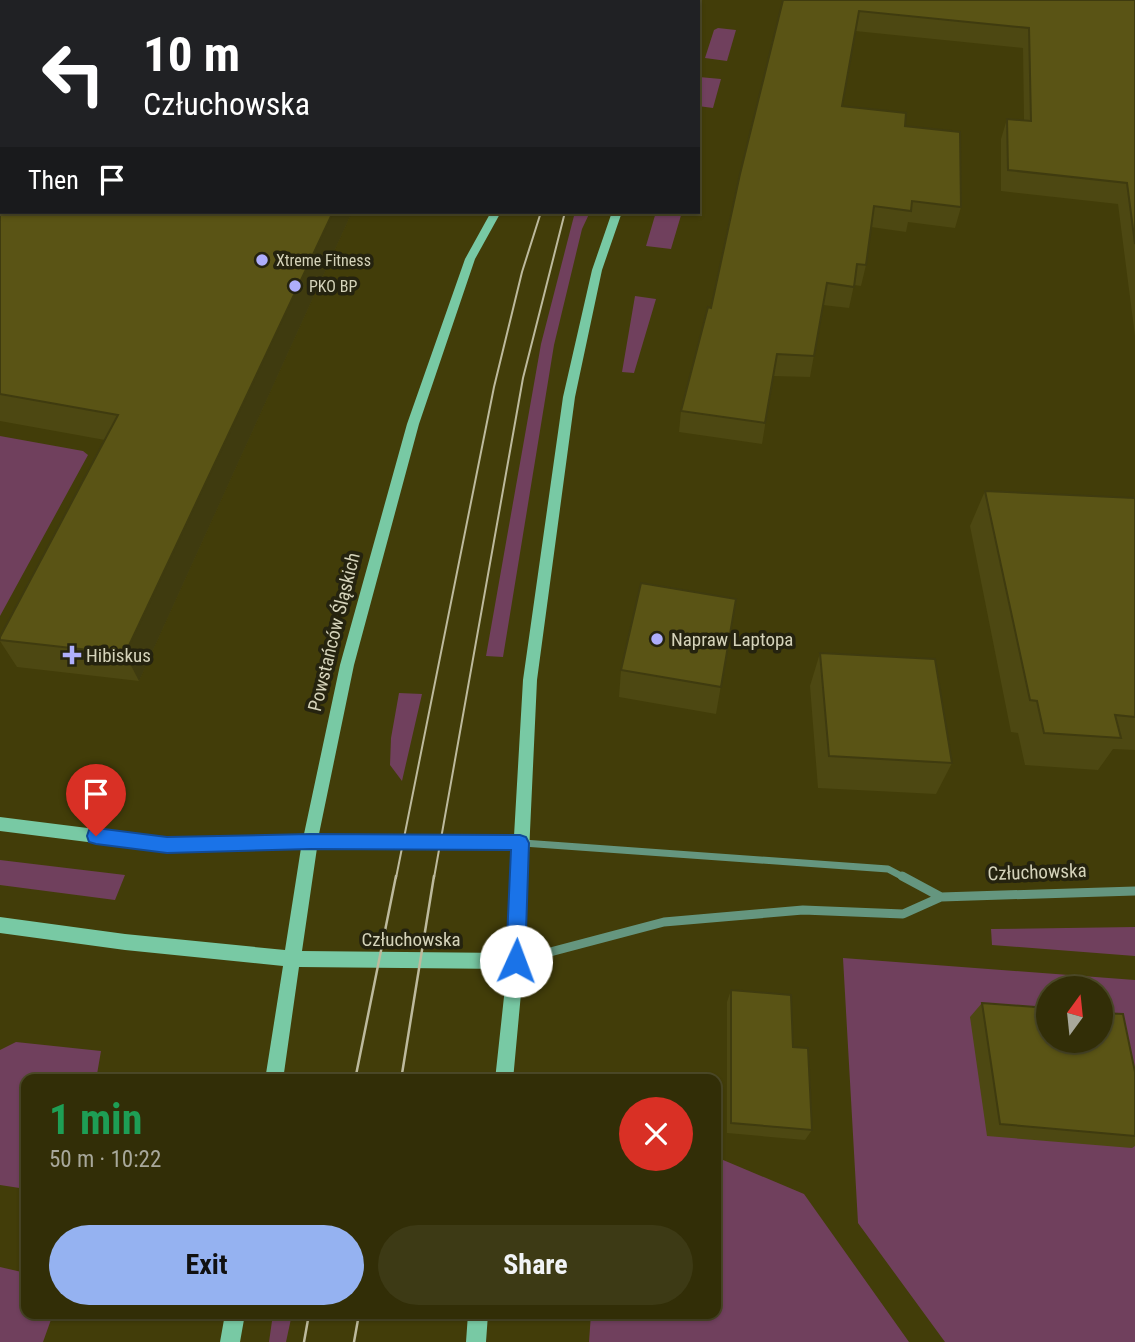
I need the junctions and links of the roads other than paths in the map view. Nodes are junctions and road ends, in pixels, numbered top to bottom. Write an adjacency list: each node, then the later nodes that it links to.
1 (495, 214): 4 (main road, Powstańców Śląskich)
2 (616, 214): 5 (main road)
3 (0, 824): 4 (main road, Człuchowska)
4 (310, 841): 5 (main road, Człuchowska); 9 (main road, Powstańców Śląskich)
5 (520, 843): 7 (street, Człuchowska); 10 (main road)
6 (1135, 891): 7 (street, Człuchowska)
7 (941, 897): 10 (street, Człuchowska)
8 (0, 925): 9 (main road, Człuchowska)
9 (292, 959): 10 (main road, Człuchowska); 11 (main road, Powstańców Śląskich)
10 (516, 961): 12 (main road)
11 (275, 1074)
12 (505, 1074)
13 (234, 1319): 15 (main road)
14 (478, 1319): 16 (main road)
15 (230, 1342)
16 (476, 1342)

